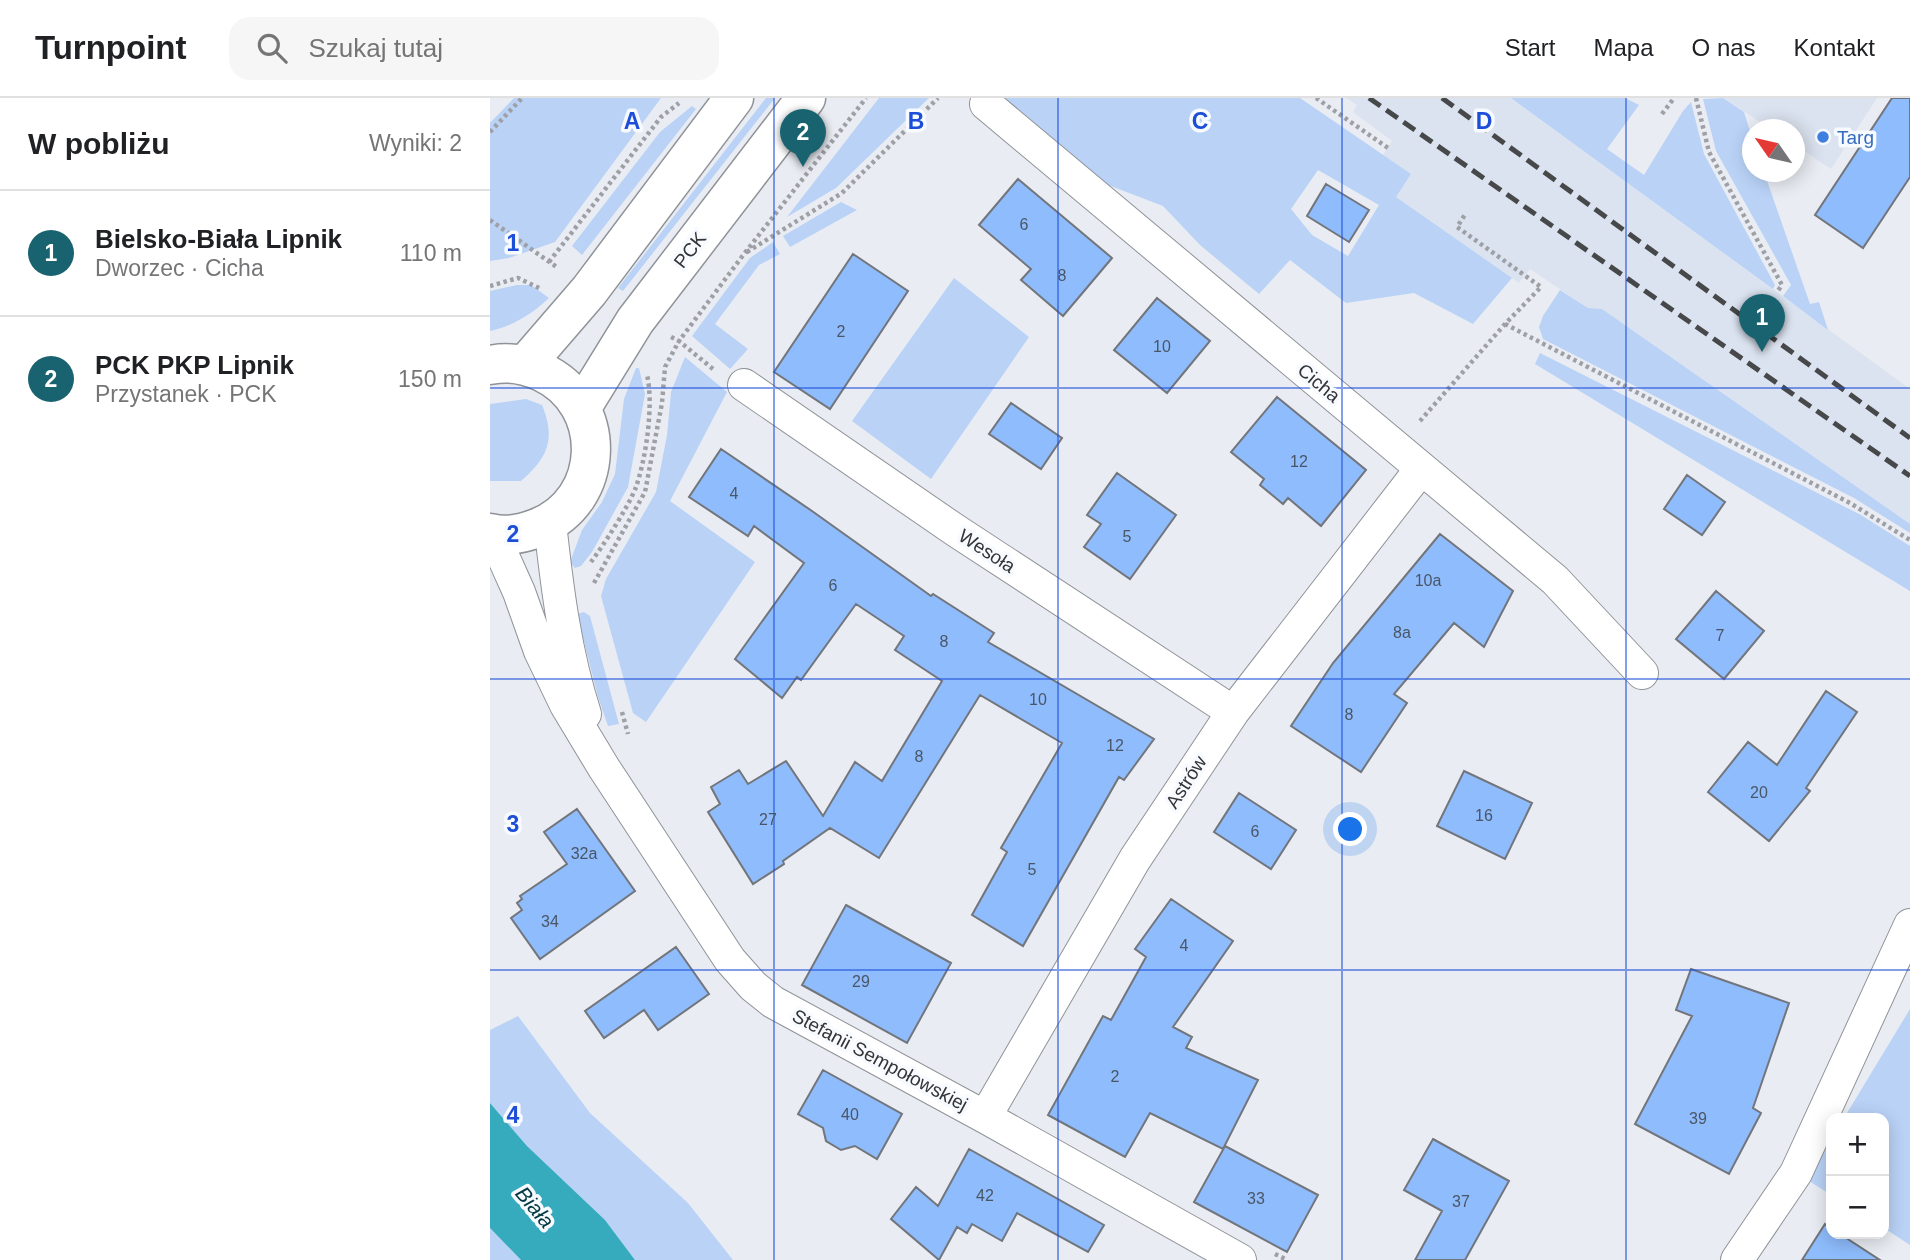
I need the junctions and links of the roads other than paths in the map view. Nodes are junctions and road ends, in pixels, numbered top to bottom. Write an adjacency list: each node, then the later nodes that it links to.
1 (734, 98): 4 (street)
2 (806, 98): 6 (street, PCK)
3 (986, 104): 7 (street, Cicha)
4 (508, 365): 6 (street)
5 (744, 385): 11 (street, Wesoła)
6 (582, 407): 8 (street)
7 (1421, 469): 10 (street, Cicha); 11 (street, Astrów)
8 (550, 523): 9 (street); 12 (street, Stefanii Sempołowskiej)
9 (492, 534): 12 (street, Stefanii Sempołowskiej)
10 (1642, 673)
11 (1233, 712): 14 (street, Astrów)
12 (604, 768): 14 (street, Stefanii Sempołowskiej)
13 (1910, 925): 16 (street)
14 (985, 1117): 15 (street, Stefanii Sempołowskiej)
15 (1240, 1260)
16 (1737, 1260)

